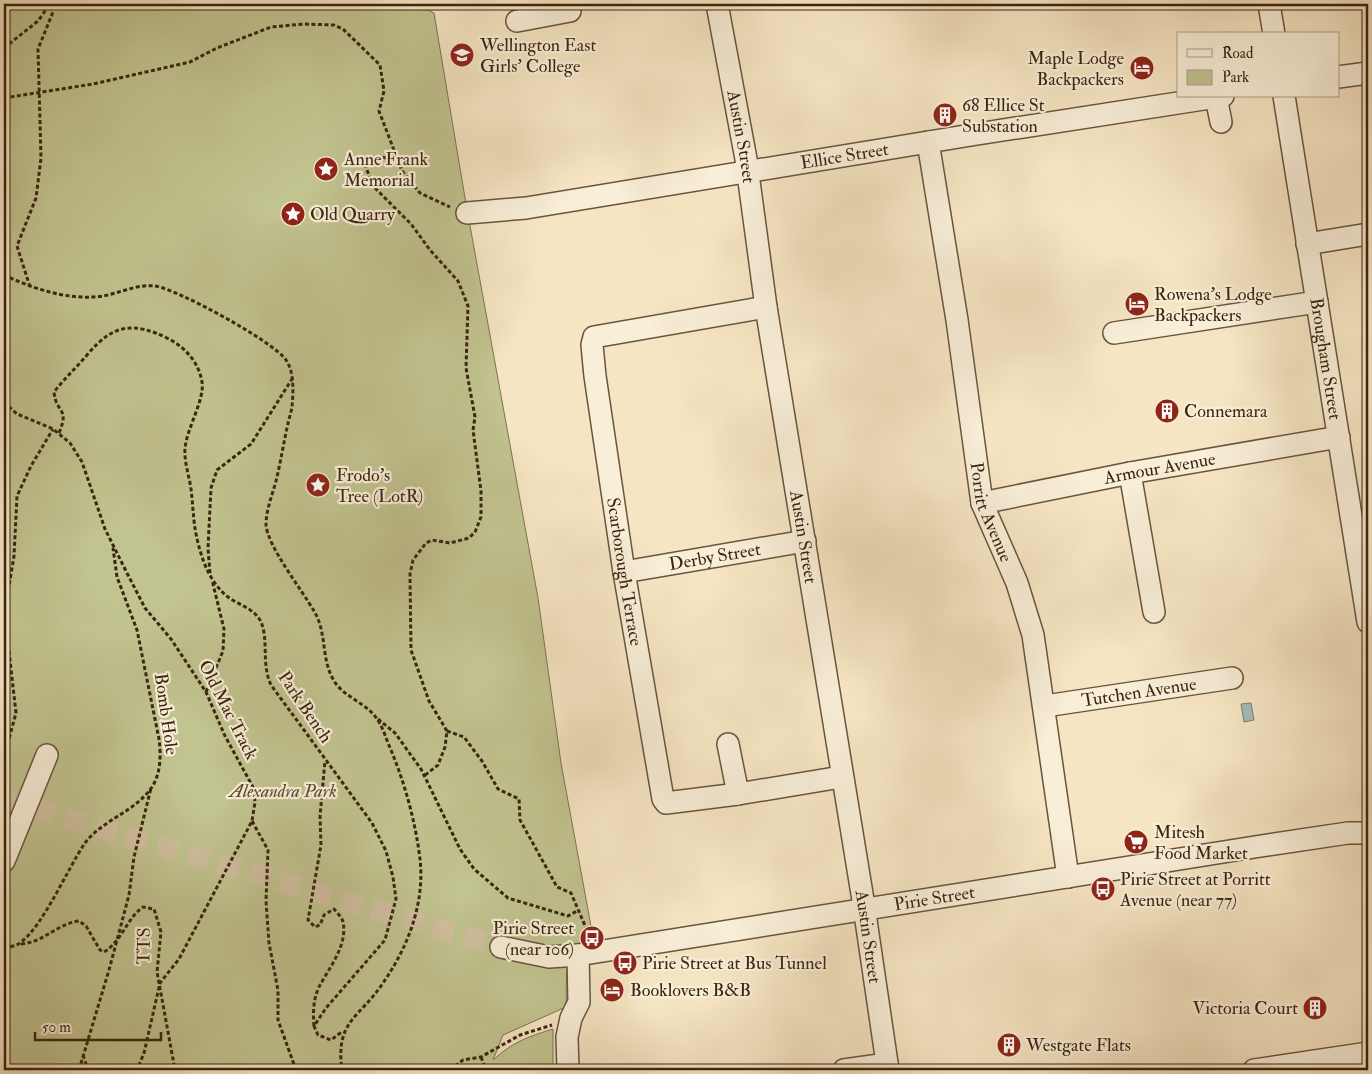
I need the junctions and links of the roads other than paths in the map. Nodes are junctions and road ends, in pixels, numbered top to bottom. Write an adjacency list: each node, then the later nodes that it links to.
1 (570, 4): 4 (street)
2 (717, 4): 13 (street, Austin Street)
3 (1269, 4): 5 (street)
4 (517, 20)
5 (1274, 32)
6 (1368, 73): 7 (street)
7 (1340, 77)
8 (1214, 98): 12 (street, Ellice Street)
9 (1220, 98): 11 (street)
10 (1284, 98): 16 (street, Brougham Street)
11 (1221, 122)
12 (928, 142): 13 (street, Ellice Street); 22 (street, Porritt Avenue)
13 (747, 172): 14 (street, Ellice Street); 18 (street, Austin Street)
14 (467, 213)
15 (1368, 234): 16 (street)
16 (1307, 244): 17 (street, Brougham Street)
17 (1316, 302): 19 (street); 20 (street, Brougham Street)
18 (766, 307): 23 (street, Austin Street); 24 (street, Scarborough Terrace)
19 (1114, 333)
20 (1339, 437): 21 (street, Armour Avenue); 26 (street, Brougham Street)
21 (1130, 474): 22 (street, Armour Avenue); 25 (street)
22 (982, 503): 28 (street, Porritt Avenue)
23 (805, 541): 24 (street, Derby Street); 31 (street, Austin Street)
24 (624, 572): 32 (street, Scarborough Terrace)
25 (1154, 612)
26 (1368, 622)
27 (1232, 678): 28 (street, Tutchen Avenue)
28 (1045, 706): 35 (street, Porritt Avenue)
29 (728, 744): 32 (street)
30 (47, 755): 34 (street)
31 (841, 777): 32 (street, Scarborough Terrace); 36 (street, Austin Street)
32 (738, 794)
33 (1368, 833): 35 (street, Pirie Street)
34 (4, 861)
35 (1068, 876): 36 (street, Pirie Street)
36 (864, 909): 38 (street, Pirie Street); 40 (street, Austin Street)
37 (501, 947): 38 (street, Pirie Street)
38 (578, 955): 41 (street)
39 (1368, 1053): 43 (street)
40 (887, 1067): 42 (street)
41 (568, 1070)
42 (844, 1070)
43 (1254, 1070)

